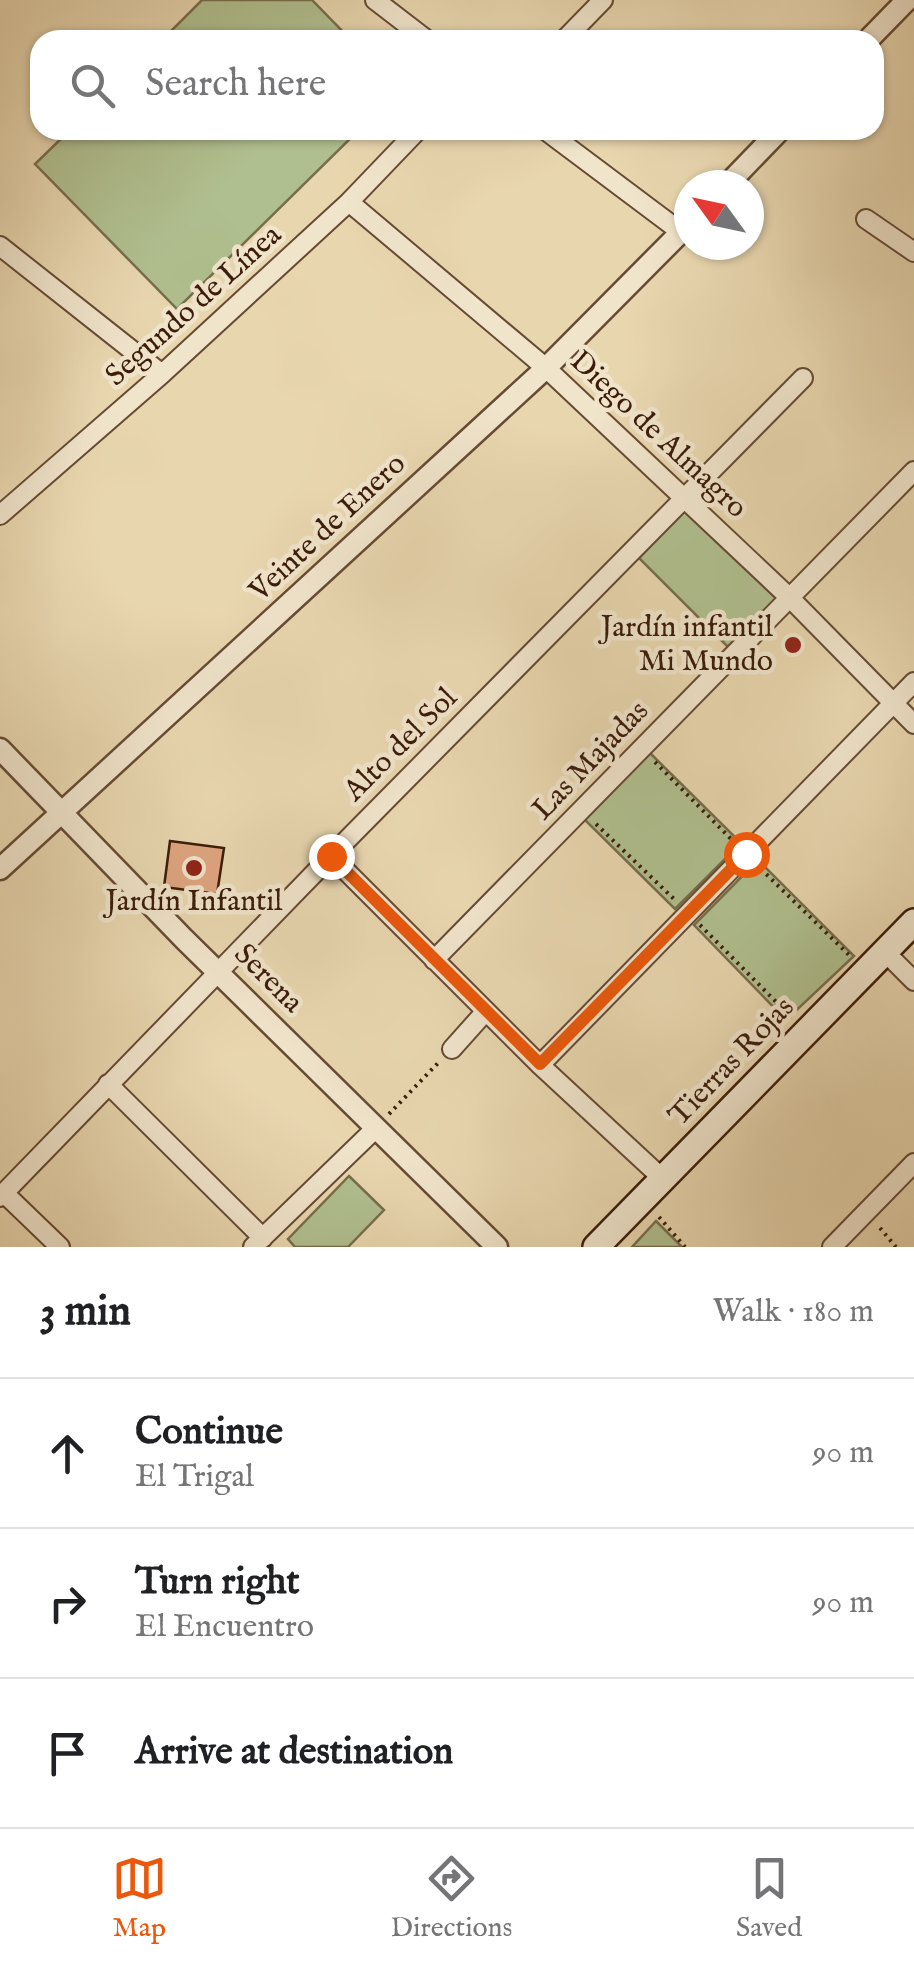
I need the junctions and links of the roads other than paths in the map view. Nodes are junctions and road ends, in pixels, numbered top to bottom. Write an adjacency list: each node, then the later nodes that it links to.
1 (374, 0): 4 (street)
2 (604, 0): 5 (street)
3 (907, 0): 6 (street)
4 (414, 30)
5 (574, 30)
6 (878, 30)
7 (408, 140): 11 (street, Segundo de Línea)
8 (559, 140): 13 (street)
9 (770, 140): 10 (street)
10 (741, 170)
11 (349, 202): 17 (street, Diego de Almagro); 18 (street, Segundo de Línea)
12 (866, 219): 16 (street)
13 (674, 220)
14 (674, 239): 17 (street, Veinte de Enero)
15 (0, 246): 18 (street)
16 (914, 252)
17 (546, 368): 21 (street, Diego de Almagro); 28 (street, Veinte de Enero)
18 (162, 374): 22 (street, Segundo de Línea)
19 (803, 378): 21 (street, Alto del Sol)
20 (914, 472): 23 (street, Las Majadas)
21 (684, 499): 23 (street, Diego de Almagro); 29 (street, Alto del Sol)
22 (2, 511)
23 (790, 598): 25 (street, Diego de Almagro); 33 (street, Las Majadas)
24 (914, 682): 25 (street)
25 (893, 704): 26 (street, Diego de Almagro); 38 (street)
26 (914, 724)
27 (0, 749): 28 (street, Serena)
28 (62, 815): 30 (street, Veinte de Enero); 34 (street, Serena)
29 (331, 856): 33 (street); 34 (street, Alto del Sol)
30 (0, 869)
31 (914, 922): 32 (main road, Tierras Rojas)
32 (884, 952): 35 (street); 42 (main road, Tierras Rojas)
33 (434, 960): 36 (street)
34 (219, 972): 39 (street, Alto del Sol); 40 (street, Serena)
35 (914, 981)
36 (486, 1010): 37 (street); 38 (street)
37 (452, 1049)
38 (540, 1064): 42 (street)
39 (108, 1084): 43 (street, Alto del Sol); 44 (street)
40 (376, 1128): 44 (street); 46 (street, Serena)
41 (914, 1164): 48 (street)
42 (663, 1179): 47 (main road, Tierras Rojas)
43 (2, 1195): 45 (street)
44 (258, 1243)
45 (60, 1247)
46 (497, 1247)
47 (596, 1247)
48 (832, 1247)

